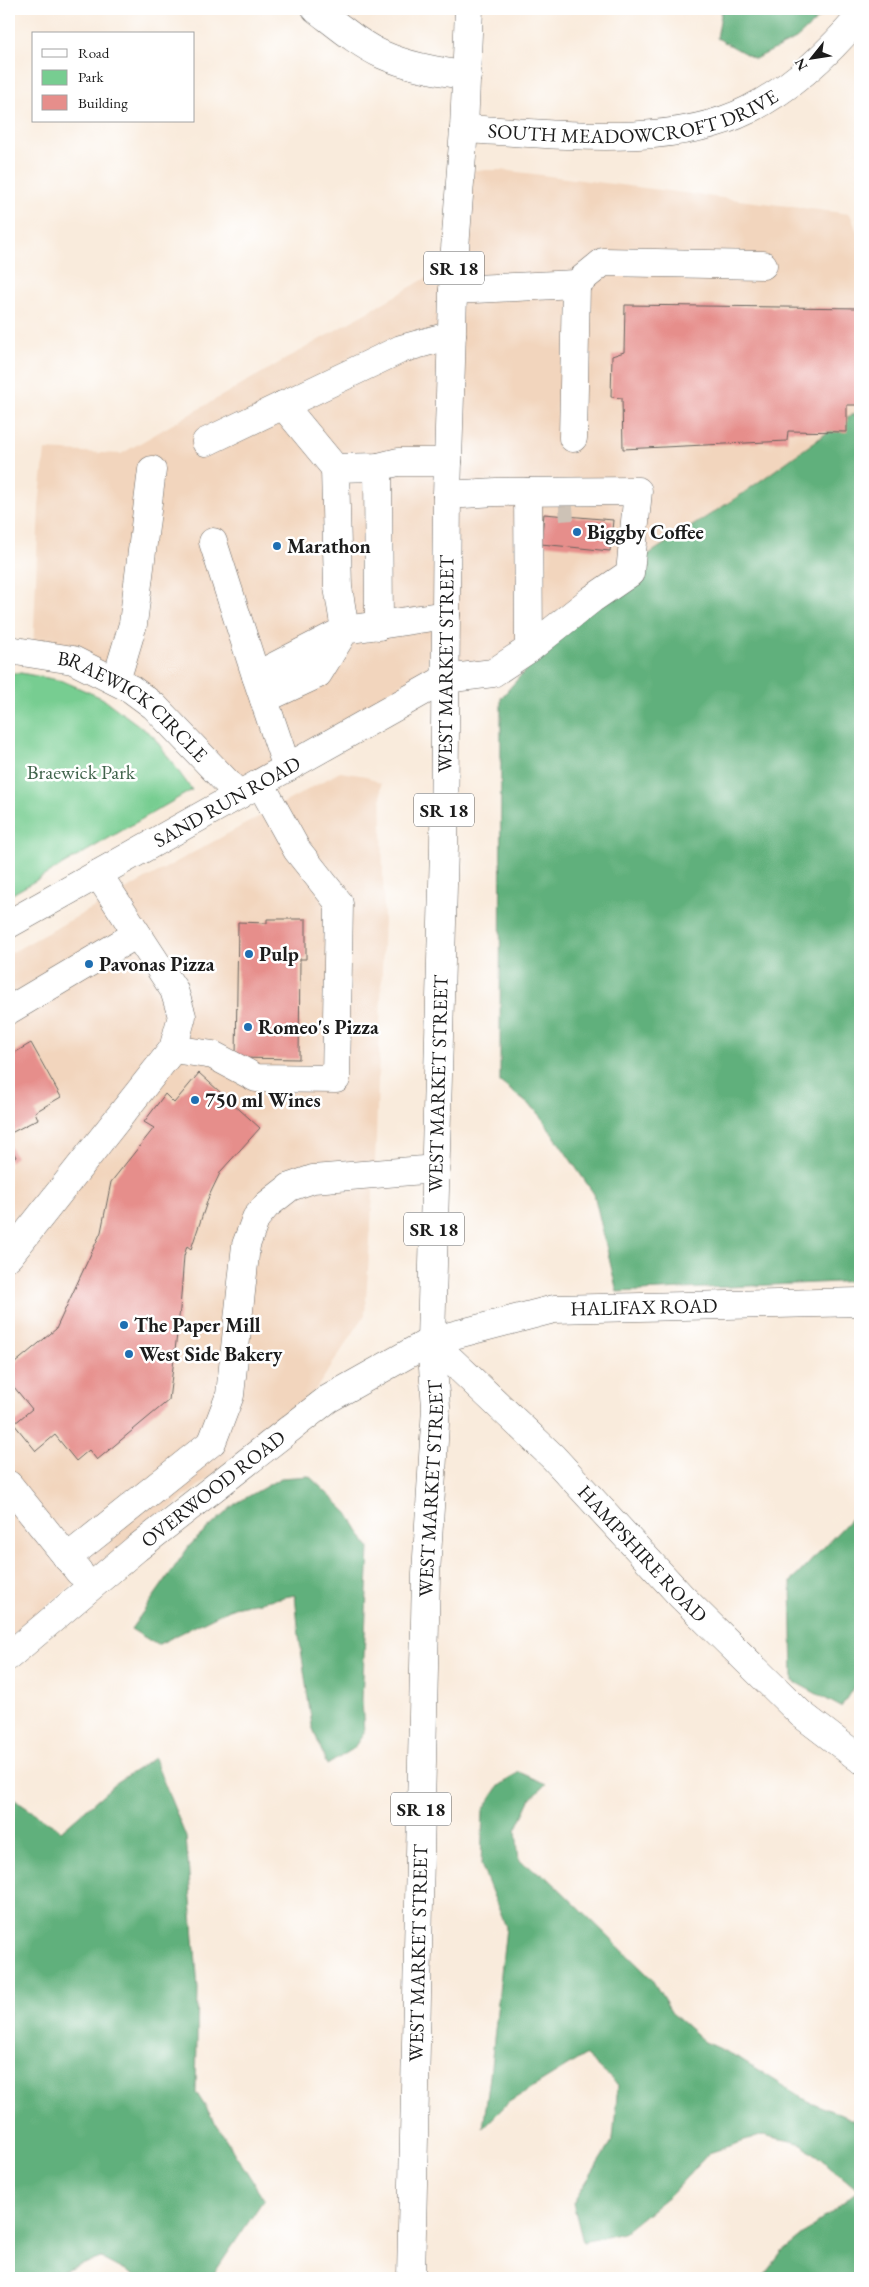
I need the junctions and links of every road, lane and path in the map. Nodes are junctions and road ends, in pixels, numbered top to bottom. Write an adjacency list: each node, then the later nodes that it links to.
1 (316, 9): 4 (street)
2 (469, 9): 4 (street, WEST MARKET STREET / SR 18)
3 (860, 16): 5 (street, SOUTH MEADOWCROFT DRIVE)
4 (467, 76): 5 (street, WEST MARKET STREET / SR 18)
5 (464, 129): 8 (street, WEST MARKET STREET / SR 18)
6 (763, 265): 7 (street)
7 (576, 284): 8 (street); 11 (street)
8 (453, 290): 9 (street, WEST MARKET STREET / SR 18)
9 (452, 335): 10 (street); 13 (street, WEST MARKET STREET / SR 18)
10 (283, 405): 12 (street); 15 (street)
11 (574, 438)
12 (206, 442)
13 (448, 462): 14 (street); 17 (street, WEST MARKET STREET / SR 18)
14 (378, 467): 15 (street); 22 (street)
15 (335, 468): 23 (street)
16 (152, 470): 27 (street)
17 (447, 495): 18 (street); 21 (street, WEST MARKET STREET / SR 18)
18 (528, 499): 19 (street); 19 (street); 24 (street)
19 (637, 507): 24 (street)
20 (212, 542): 28 (street)
21 (446, 615): 22 (street); 26 (street, WEST MARKET STREET / SR 18)
22 (379, 626): 23 (street)
23 (345, 630): 28 (street)
24 (529, 649): 26 (street)
25 (9, 650): 27 (street, BRAEWICK CIRCLE)
26 (445, 679): 29 (street, SAND RUN ROAD); 36 (street, WEST MARKET STREET / SR 18)
27 (116, 681): 30 (street, BRAEWICK CIRCLE)
28 (260, 688): 29 (street)
29 (287, 768): 30 (street, SAND RUN ROAD)
30 (249, 789): 31 (street, SAND RUN ROAD); 35 (street, BRAEWICK CIRCLE)
31 (98, 874): 32 (street, SAND RUN ROAD); 33 (street)
32 (9, 924)
33 (137, 934): 34 (street); 35 (street)
34 (9, 1010)
35 (173, 1049): 37 (street)
36 (436, 1169): 39 (street, WEST MARKET STREET / SR 18); 41 (street)
37 (9, 1256)
38 (860, 1302): 39 (street, HALIFAX ROAD)
39 (431, 1341): 42 (street, OVERWOOD ROAD); 44 (street, HAMPSHIRE ROAD); 45 (street, WEST MARKET STREET / SR 18)
40 (10, 1490): 41 (street)
41 (67, 1558): 42 (street)
42 (92, 1586): 43 (street, OVERWOOD ROAD)
43 (9, 1656)
44 (860, 1759)
45 (411, 2278)

